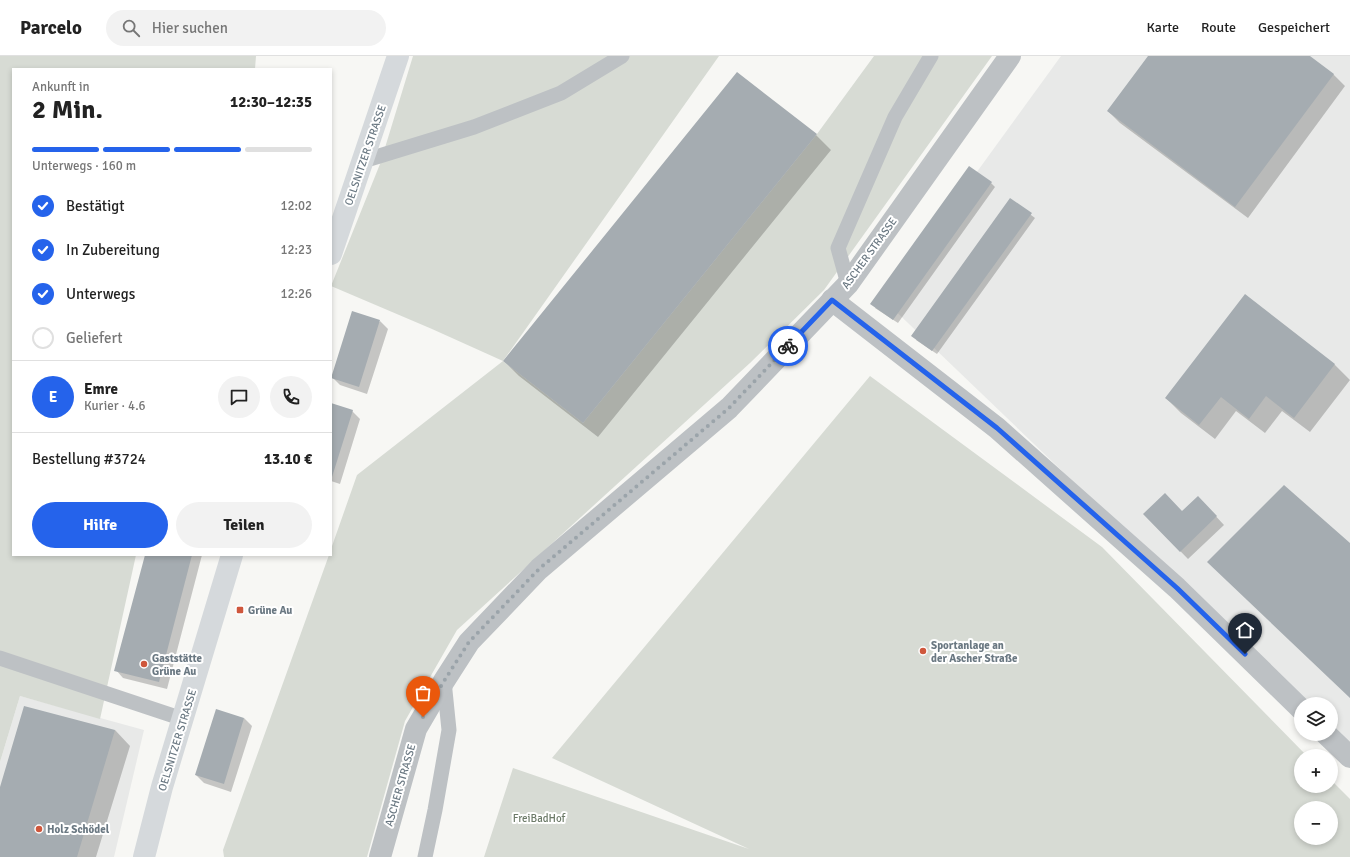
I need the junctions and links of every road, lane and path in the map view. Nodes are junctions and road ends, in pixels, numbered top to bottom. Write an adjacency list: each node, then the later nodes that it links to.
1 (398, 56): 5 (main road, OELSNITZER STRASSE)
2 (622, 56): 5 (lane)
3 (931, 56): 7 (lane)
4 (1010, 56): 7 (street, ASCHER STRASSE)
5 (362, 161): 6 (main road, OELSNITZER STRASSE)
6 (332, 251)
7 (848, 284): 8 (street, ASCHER STRASSE)
8 (832, 300): 11 (street, ASCHER STRASSE); 12 (street)
9 (232, 556): 13 (main road, OELSNITZER STRASSE)
10 (0, 658): 13 (lane)
11 (444, 681): 17 (street, ASCHER STRASSE); 18 (lane)
12 (1294, 702)
13 (183, 719): 16 (main road, OELSNITZER STRASSE)
14 (1333, 741): 15 (street)
15 (1350, 757)
16 (144, 857)
17 (380, 857)
18 (425, 857)

